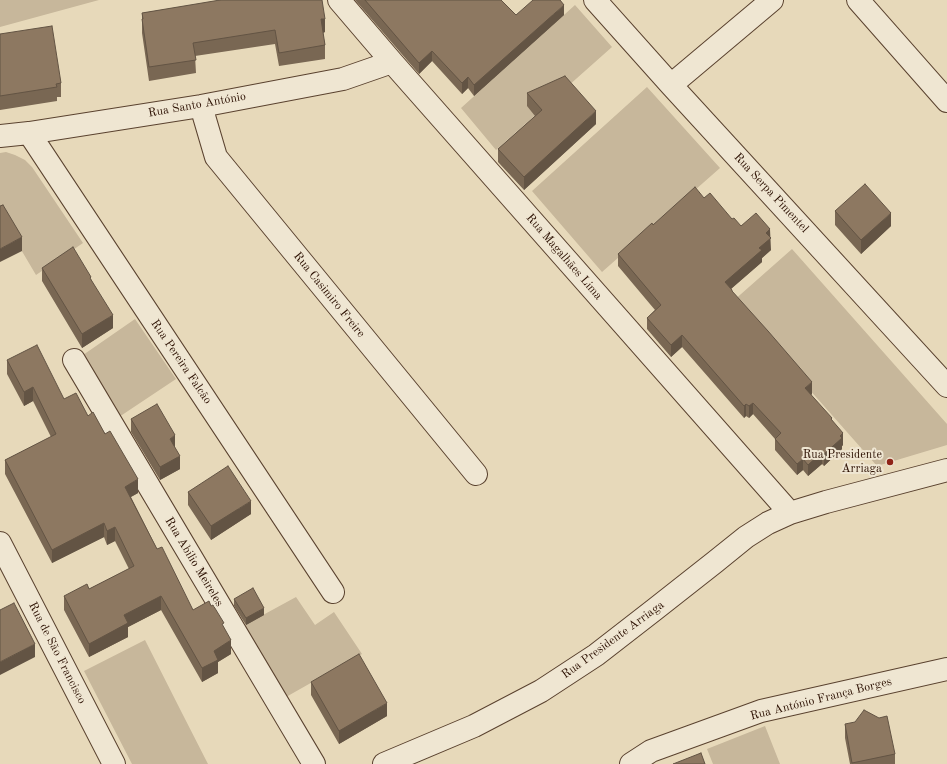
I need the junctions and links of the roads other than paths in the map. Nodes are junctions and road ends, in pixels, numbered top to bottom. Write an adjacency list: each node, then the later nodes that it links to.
1 (339, 0): 5 (street, Rua Magalhães Lima)
2 (595, 0): 6 (street, Rua Serpa Pimentel)
3 (772, 0): 6 (street)
4 (858, 0): 7 (street)
5 (392, 62): 8 (street, Rua Santo António); 15 (street, Rua Magalhães Lima)
6 (671, 84): 12 (street, Rua Serpa Pimentel)
7 (947, 101)
8 (201, 106): 9 (street, Rua Santo António); 14 (street, Rua Casimiro Freire)
9 (28, 133): 10 (street, Rua Santo António); 17 (street, Rua Pereira Falcão)
10 (0, 136)
11 (74, 360): 20 (street, Rua Abilio Meireles)
12 (947, 386)
13 (947, 470): 15 (street, Rua Presidente Arriaga)
14 (476, 474)
15 (790, 513): 21 (street, Rua Presidente Arriaga)
16 (0, 543): 19 (street, Rua de São Francisco)
17 (333, 592)
18 (947, 669): 22 (street, Rua António França Borges)
19 (114, 764)
20 (314, 764)
21 (384, 764)
22 (631, 764)

